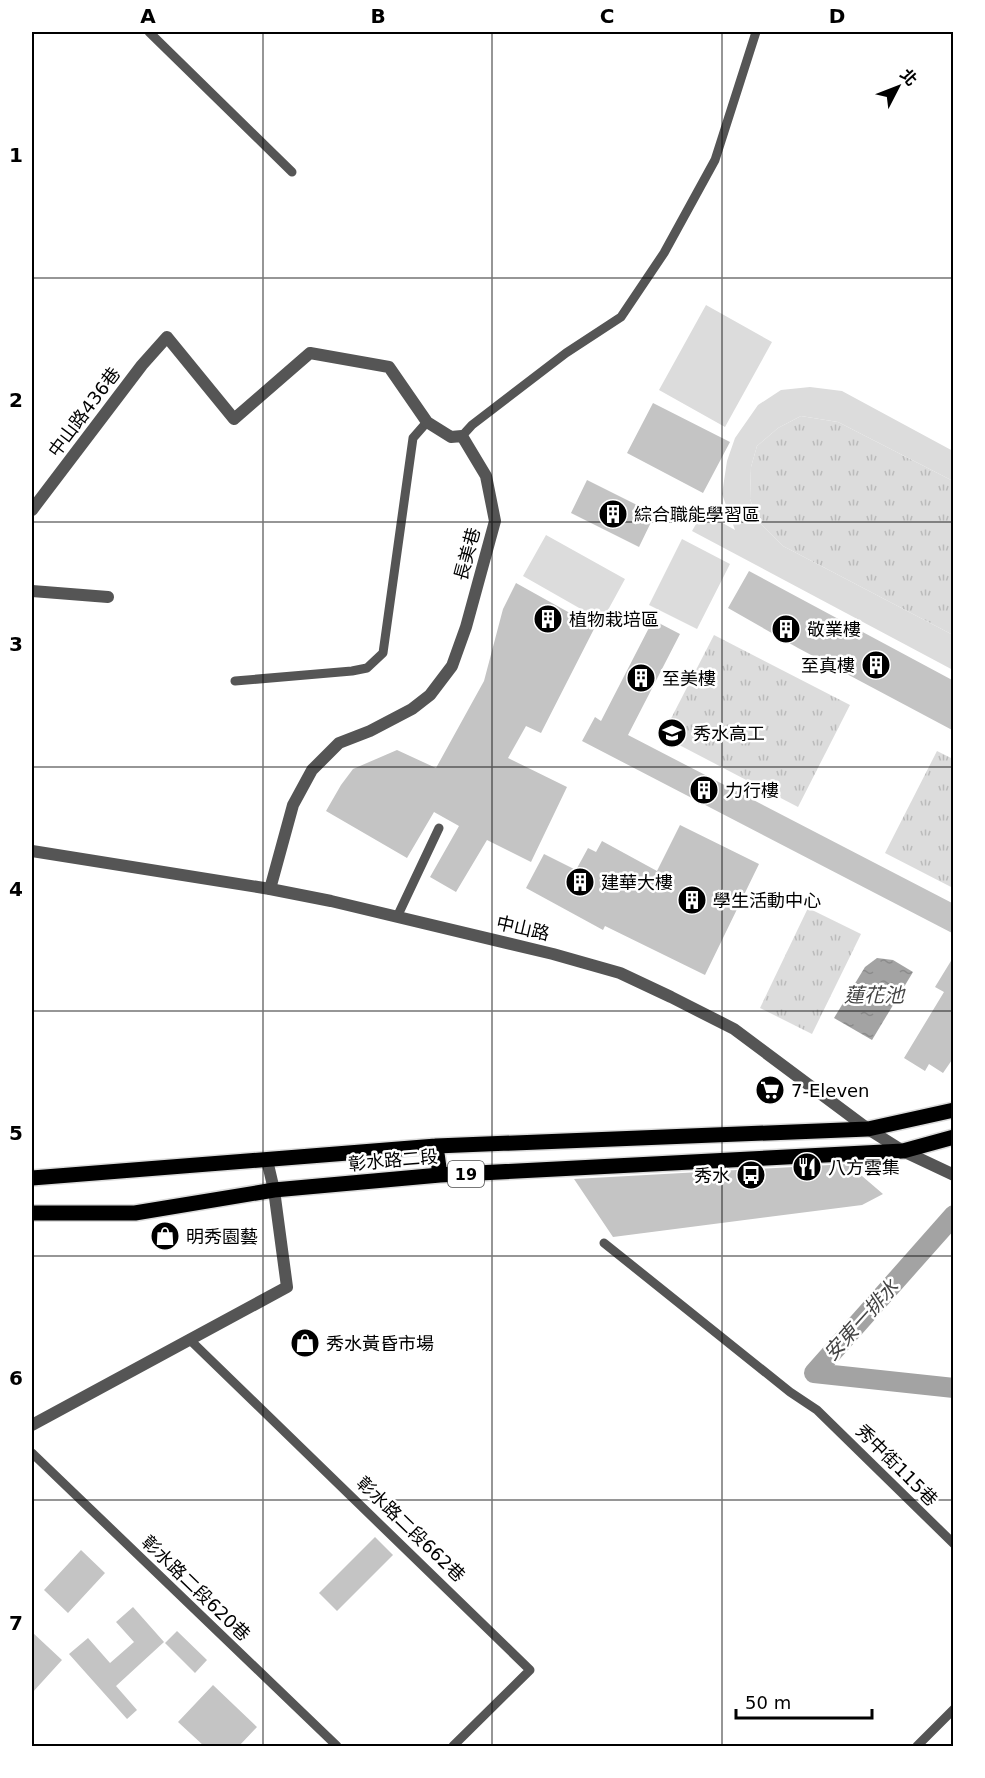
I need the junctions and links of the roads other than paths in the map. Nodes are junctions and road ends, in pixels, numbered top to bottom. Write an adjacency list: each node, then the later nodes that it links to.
1 (149, 32): 3 (lane)
2 (756, 32): 5 (lane)
3 (292, 172)
4 (427, 422): 5 (street); 6 (street, 中山路436巷); 9 (lane)
5 (462, 436): 12 (street, 長美巷)
6 (32, 510)
7 (32, 591): 8 (street)
8 (108, 597)
9 (235, 681)
10 (439, 828): 13 (lane)
11 (32, 850): 12 (street, 中山路)
12 (270, 889): 13 (street, 中山路)
13 (397, 917): 15 (street, 中山路)
14 (954, 1110): 15 (main road, 19)
15 (868, 1129): 17 (main road, 彰水路二段 / 19); 18 (street, 中山路)
16 (954, 1137): 18 (main road, 19)
17 (436, 1146): 19 (main road, 彰水路二段 / 19); 20 (main road)
18 (903, 1151): 20 (main road, 彰水路二段 / 19); 21 (street, 中山路)
19 (267, 1160): 22 (main road, 彰水路二段 / 19); 23 (street)
20 (440, 1175): 23 (main road, 彰水路二段 / 19)
21 (954, 1175)
22 (32, 1178)
23 (274, 1190): 24 (main road, 彰水路二段 / 19); 26 (street)
24 (32, 1213)
25 (604, 1243): 29 (lane, 秀中街115巷)
26 (189, 1339): 27 (street); 32 (lane, 彰水路二段662巷)
27 (32, 1425)
28 (32, 1453): 31 (lane, 彰水路二段620巷)
29 (954, 1544)
30 (954, 1709): 33 (lane)
31 (337, 1746)
32 (453, 1746)
33 (917, 1746)

